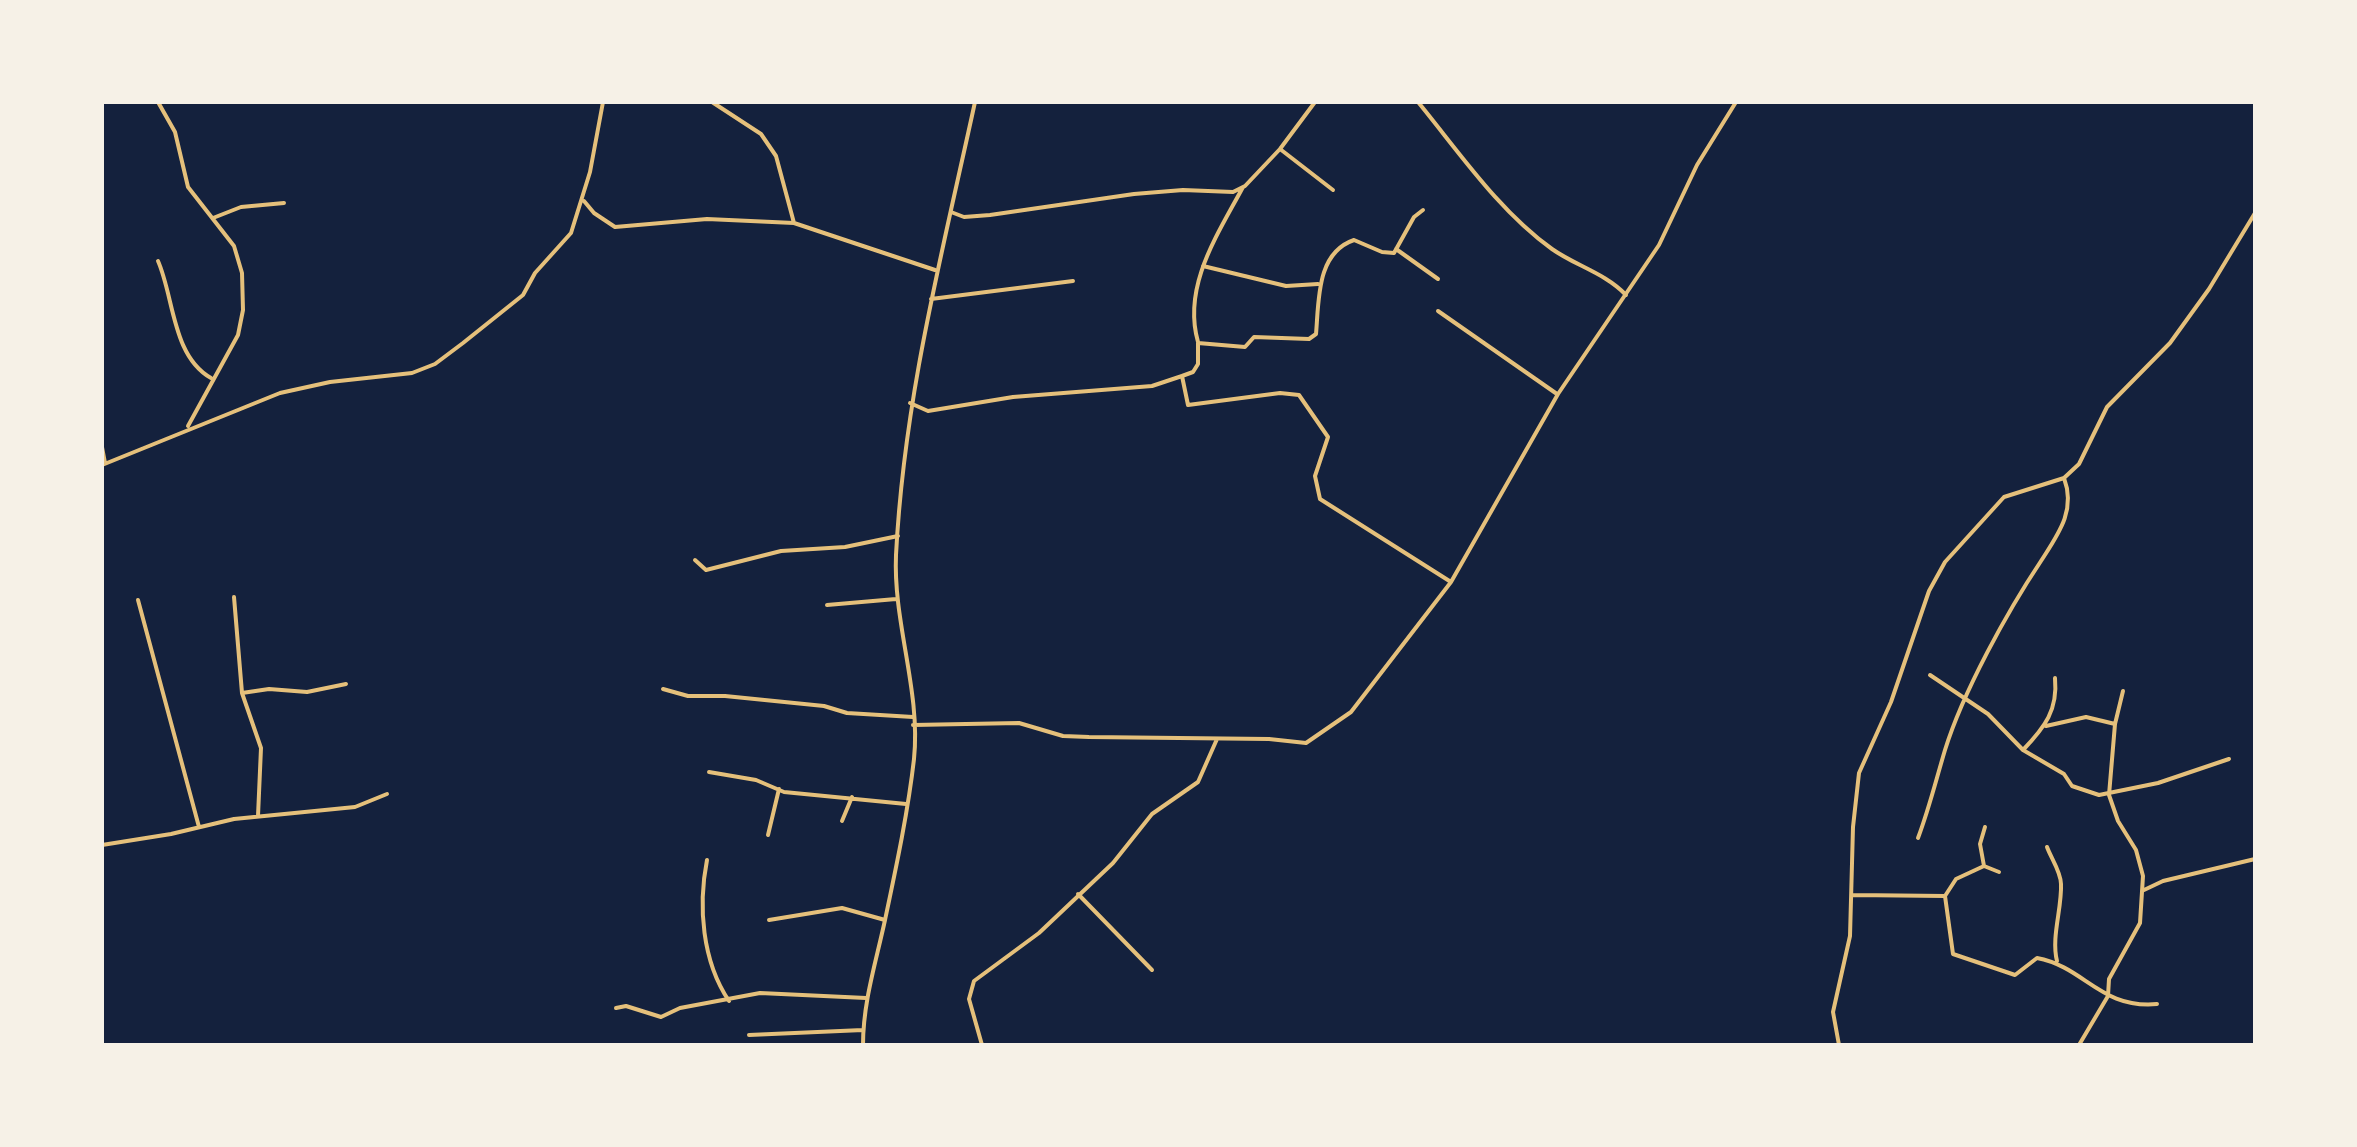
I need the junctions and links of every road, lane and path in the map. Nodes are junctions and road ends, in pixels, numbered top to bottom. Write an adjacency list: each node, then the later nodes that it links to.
1 (158, 102): 16 (street)
2 (603, 102): 11 (street)
3 (712, 102): 17 (street)
4 (975, 102): 14 (street)
5 (1315, 102): 8 (street)
6 (1418, 102): 25 (street)
7 (1736, 102): 25 (street)
8 (1280, 149): 9 (street); 10 (street)
9 (1245, 186): 14 (street); 20 (street)
10 (1333, 190)
11 (583, 200): 17 (street); 33 (street)
12 (284, 203): 16 (street)
13 (1423, 210): 18 (street)
14 (951, 212): 21 (street)
15 (2255, 213): 36 (street)
16 (213, 218): 30 (street)
17 (794, 223): 21 (street)
18 (1396, 249): 22 (street); 24 (street)
19 (158, 261): 30 (street)
20 (1203, 266): 24 (street); 28 (street)
21 (935, 270): 26 (street)
22 (1438, 279)
23 (1073, 281): 26 (street)
24 (1319, 284): 28 (street)
25 (1626, 295): 31 (street)
26 (931, 299): 32 (street)
27 (1438, 311): 31 (street)
28 (1198, 343): 29 (street)
29 (1182, 376): 32 (street); 39 (street)
30 (211, 378): 33 (street)
31 (1558, 394): 39 (street)
32 (910, 403): 37 (street)
33 (187, 428): 35 (street)
34 (102, 447): 35 (street)
35 (103, 464)
36 (2064, 478): 50 (street); 78 (street)
37 (898, 536): 38 (street); 41 (street)
38 (695, 560)
39 (1451, 582): 55 (street)
40 (234, 597): 49 (street)
41 (896, 599): 43 (street); 51 (street)
42 (138, 600): 66 (street)
43 (827, 605)
44 (1930, 675): 50 (street)
45 (2055, 678): 54 (street)
46 (346, 684): 49 (street)
47 (663, 689): 51 (street)
48 (2123, 691): 52 (street)
49 (242, 693): 64 (street)
50 (1965, 699): 56 (street); 69 (street)
51 (913, 717): 53 (street)
52 (2115, 724): 54 (street); 61 (street)
53 (913, 725): 55 (street); 63 (street)
54 (2046, 726): 56 (street)
55 (1217, 739): 77 (street)
56 (2023, 750): 61 (street)
57 (2229, 759): 61 (street)
58 (709, 772): 59 (street)
59 (779, 789): 62 (street); 68 (street)
60 (387, 794): 64 (street)
61 (2109, 795): 76 (street)
62 (852, 797): 63 (street); 65 (street)
63 (906, 804): 81 (street)
64 (258, 816): 66 (street)
65 (842, 821)
66 (199, 827): 70 (street)
67 (1985, 827): 74 (street)
68 (768, 835)
69 (1918, 838)
70 (102, 845)
71 (2047, 847): 82 (street)
72 (2255, 859): 76 (street)
73 (707, 860): 86 (street)
74 (1984, 866): 75 (street); 79 (street)
75 (1999, 872)
76 (2144, 890): 84 (street)
77 (1078, 894): 83 (street); 92 (street)
78 (1853, 895): 79 (street); 93 (street)
79 (1945, 896): 82 (street)
80 (769, 920): 81 (street)
81 (885, 920): 85 (street)
82 (2057, 961): 84 (street)
83 (1152, 970)
84 (2108, 996): 87 (street); 94 (street)
85 (866, 998): 86 (street); 89 (street)
86 (729, 1001): 88 (street)
87 (2157, 1004)
88 (616, 1008)
89 (863, 1030): 90 (street); 91 (street)
90 (749, 1035)
91 (863, 1045)
92 (982, 1045)
93 (1839, 1045)
94 (2079, 1045)

